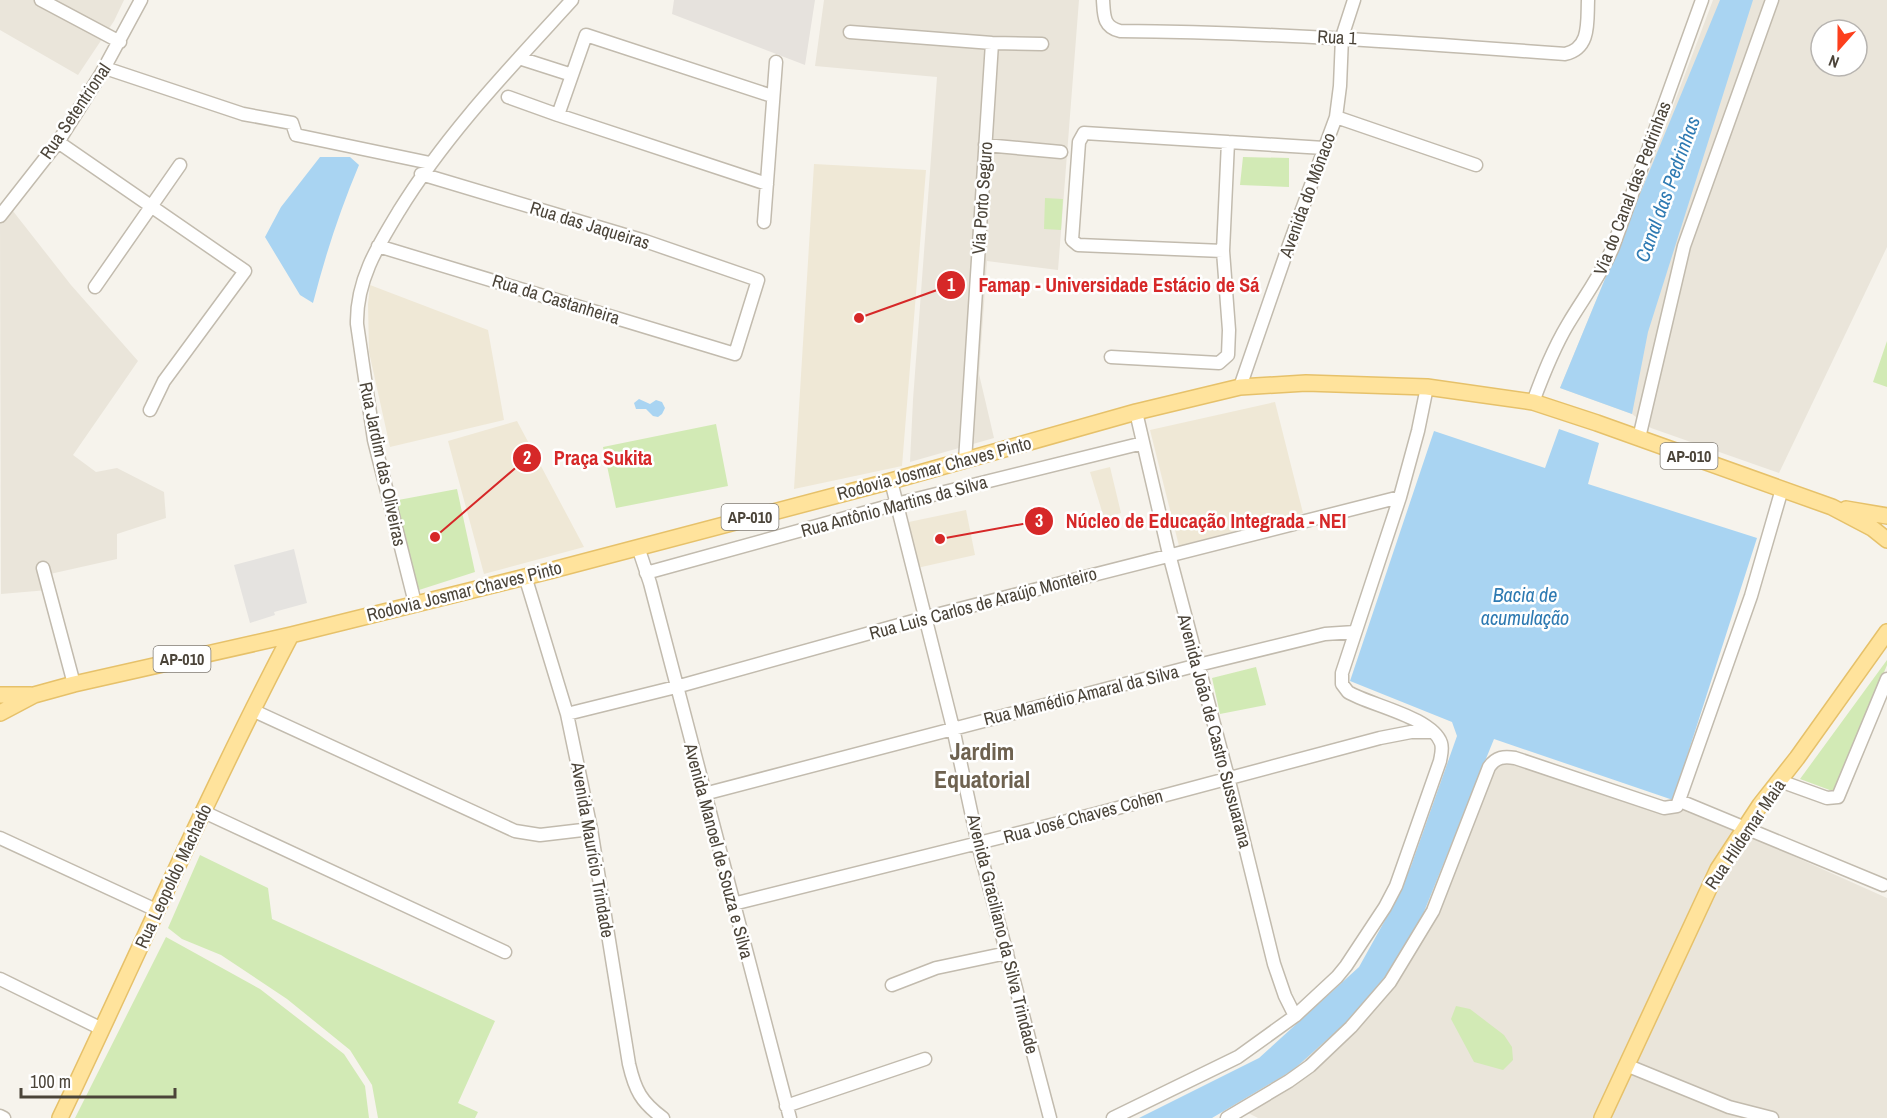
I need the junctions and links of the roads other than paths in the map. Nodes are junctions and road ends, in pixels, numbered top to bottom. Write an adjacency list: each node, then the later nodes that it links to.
1 (41, 0): 11 (street)
2 (141, 0): 11 (street, Rua Setentrional)
3 (572, 0): 14 (street, Rua Jardim das Oliveiras)
4 (1103, 0): 10 (street, Rua 1)
5 (1354, 0): 10 (street, Avenida do Mônaco)
6 (1588, 0): 10 (street, Rua 1)
7 (1702, 0): 42 (street, Via do Canal das Pedrinhas)
8 (1772, 0): 45 (street)
9 (850, 32): 12 (street)
10 (1342, 37): 21 (street, Avenida do Mônaco)
11 (120, 42): 16 (street, Rua Setentrional)
12 (992, 43): 13 (street); 24 (street, Via Porto Seguro)
13 (1042, 44)
14 (519, 58): 17 (street); 27 (street, Rua Jardim das Oliveiras)
15 (776, 62): 18 (street)
16 (105, 68): 22 (street, Rua Setentrional); 27 (street)
17 (572, 75): 18 (street); 20 (street)
18 (772, 96): 31 (street)
19 (508, 97): 20 (street)
20 (558, 115): 31 (street)
21 (1336, 117): 25 (street, Avenida do Mônaco); 29 (street)
22 (58, 142): 32 (street); 33 (street, Rua Setentrional)
23 (1228, 142): 25 (street); 36 (street); 36 (street)
24 (985, 145): 26 (street); 47 (street, Via Porto Seguro)
25 (1324, 148): 40 (street, Avenida do Mônaco)
26 (1061, 152)
27 (430, 163): 30 (street, Rua Jardim das Oliveiras)
28 (180, 165): 32 (street)
29 (1476, 165)
30 (421, 174): 35 (street, Rua Jardim das Oliveiras); 38 (street, Rua das Jaqueiras)
31 (767, 184): 34 (street)
32 (152, 207): 37 (street); 43 (street)
33 (0, 216)
34 (764, 222)
35 (378, 246): 38 (street, Rua da Castanheira); 60 (street, Rua Jardim das Oliveiras)
36 (1223, 251): 39 (street)
37 (95, 287)
38 (735, 354)
39 (1111, 357)
40 (1240, 387): 41 (main road, Rodovia Josmar Chaves Pinto / AP-010); 44 (main road, Rodovia Josmar Chaves Pinto / AP-010)
41 (1427, 387): 42 (main road, Rodovia Josmar Chaves Pinto / AP-010); 50 (street)
42 (1533, 402): 45 (main road, Rodovia Josmar Chaves Pinto / AP-010)
43 (150, 410)
44 (1136, 412): 46 (street, Avenida João de Castro Sussuarana); 47 (main road, Rodovia Josmar Chaves Pinto / AP-010)
45 (1639, 438): 49 (main road, Rodovia Josmar Chaves Pinto / AP-010)
46 (1143, 443): 51 (street, Rua Antônio Martins da Silva); 56 (street, Avenida João de Castro Sussuarana)
47 (964, 461): 48 (main road, Rodovia Josmar Chaves Pinto / AP-010)
48 (891, 481): 51 (street, Avenida Graciliano da Silva Trindade); 55 (main road, Rodovia Josmar Chaves Pinto / AP-010)
49 (1782, 489): 52 (main road, Rodovia Josmar Chaves Pinto / AP-010); 79 (street)
50 (1400, 497): 56 (street, Rua Luis Carlos de Araújo Monteiro); 62 (street)
51 (896, 504): 59 (street, Rua Antônio Martins da Silva); 61 (street, Avenida Graciliano da Silva Trindade)
52 (1832, 507): 53 (main road, Rodovia Josmar Chaves Pinto / AP-010); 54 (main road, Rodovia Josmar Chaves Pinto / AP-010)
53 (1887, 516)
54 (1887, 540)
55 (638, 547): 58 (main road, Rodovia Josmar Chaves Pinto / AP-010); 59 (street, Avenida Manoel de Souza e Silva)
56 (1169, 554): 61 (street, Rua Luis Carlos de Araújo Monteiro); 65 (street, Avenida João de Castro Sussuarana)
57 (43, 568): 67 (street)
58 (525, 576): 60 (main road, Rodovia Josmar Chaves Pinto / AP-010); 73 (street, Avenida Maurício Trindade)
59 (648, 578): 68 (street, Avenida Manoel de Souza e Silva)
60 (415, 603): 64 (main road, Rodovia Josmar Chaves Pinto / AP-010)
61 (924, 618): 68 (street, Rua Luis Carlos de Araújo Monteiro); 74 (street, Avenida Graciliano da Silva Trindade)
62 (1355, 632): 65 (street, Rua Mamédio Amaral da Silva); 75 (street)
63 (1887, 632): 77 (main road, Rua Hildemar Maia)
64 (291, 635): 67 (main road, Rodovia Josmar Chaves Pinto / AP-010); 71 (main road, Rua Leopoldo Machado)
65 (1198, 666): 74 (street, Rua Mamédio Amaral da Silva); 76 (street, Avenida João de Castro Sussuarana)
66 (1887, 679): 77 (street)
67 (74, 684): 70 (main road, Rodovia Josmar Chaves Pinto / AP-010)
68 (676, 687): 73 (street, Rua Luis Carlos de Araújo Monteiro); 78 (street, Avenida Manoel de Souza e Silva)
69 (0, 695): 70 (main road, Rodovia Josmar Chaves Pinto / AP-010)
70 (34, 695): 72 (main road, Rodovia Josmar Chaves Pinto / AP-010)
71 (252, 710): 80 (main road, Rua Leopoldo Machado); 81 (street)
72 (0, 713)
73 (567, 714): 81 (street, Avenida Maurício Trindade)
74 (952, 728): 78 (street, Rua Mamédio Amaral da Silva); 84 (street, Avenida Graciliano da Silva Trindade)
75 (1434, 732): 76 (street, Rua José Chaves Cohen); 92 (street)
76 (1228, 777): 84 (street, Rua José Chaves Cohen); 92 (street, Avenida João de Castro Sussuarana)
77 (1780, 781): 82 (main road, Rua Hildemar Maia)
78 (704, 794): 86 (street, Avenida Manoel de Souza e Silva)
79 (1680, 801): 82 (street); 101 (street)
80 (204, 812): 87 (main road, Rua Leopoldo Machado); 88 (street)
81 (591, 829): 98 (street, Avenida Maurício Trindade)
82 (1744, 829): 85 (street); 95 (main road, Rua Hildemar Maia)
83 (0, 838): 87 (street)
84 (978, 844): 86 (street, Rua José Chaves Cohen); 89 (street, Avenida Graciliano da Silva Trindade)
85 (1883, 885)
86 (733, 904): 96 (street, Avenida Manoel de Souza e Silva)
87 (156, 910): 93 (main road, Rua Leopoldo Machado)
88 (505, 952)
89 (1007, 953): 91 (street); 99 (street, Avenida Graciliano da Silva Trindade)
90 (0, 979): 93 (street)
91 (892, 985)
92 (1295, 1016): 100 (street)
93 (102, 1029): 97 (main road, Rua Leopoldo Machado)
94 (925, 1059): 96 (street)
95 (1626, 1065): 102 (main road, Rua Hildemar Maia); 103 (street)
96 (788, 1112)
97 (60, 1118)
98 (663, 1118)
99 (1050, 1118)
100 (1113, 1118)
101 (1227, 1118)
102 (1602, 1118)
103 (1772, 1118)

